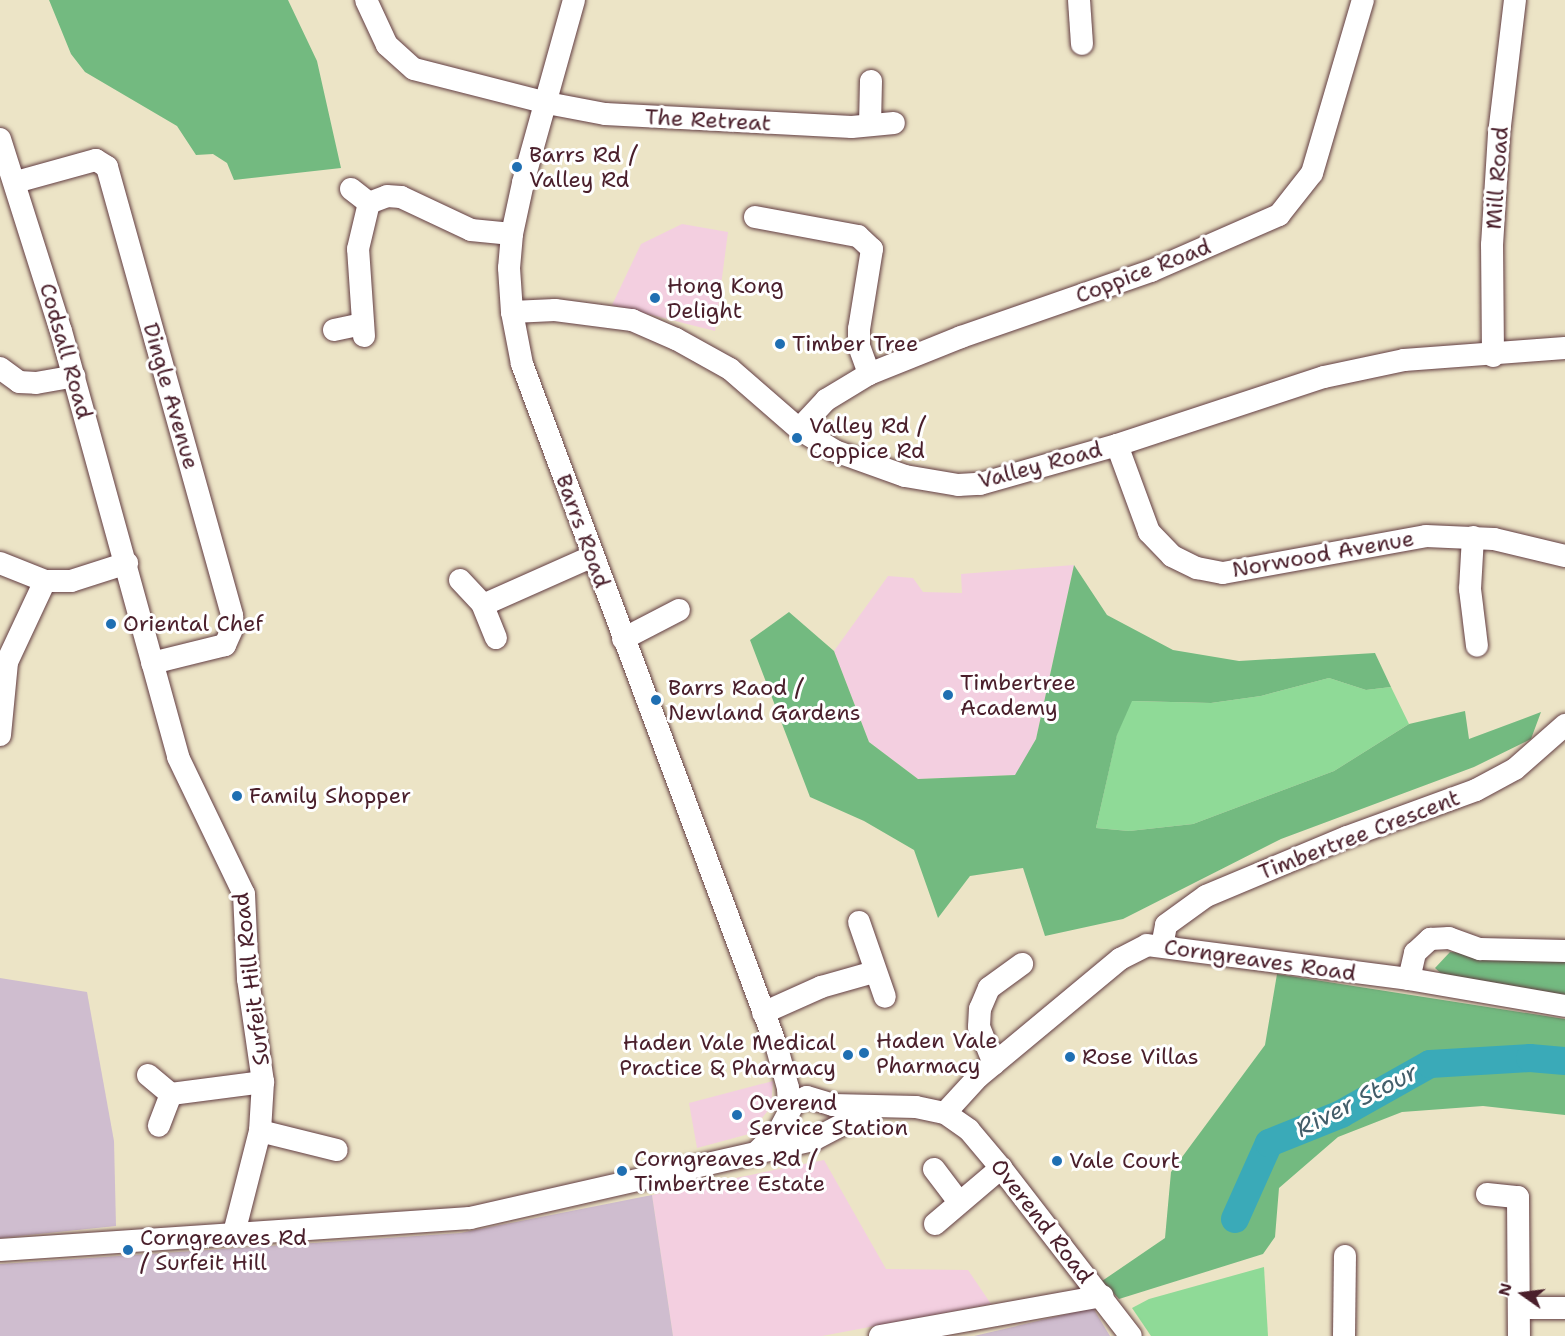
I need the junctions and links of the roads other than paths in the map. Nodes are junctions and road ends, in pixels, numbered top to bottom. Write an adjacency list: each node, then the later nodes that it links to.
1 (366, 0): 8 (street, The Retreat)
2 (574, 0): 8 (street, Barrs Road)
3 (1079, 0): 6 (street)
4 (1363, 0): 22 (street, Coppice Road)
5 (1515, 0): 20 (street, Mill Road)
6 (1082, 44)
7 (871, 81): 10 (street)
8 (547, 103): 10 (street, The Retreat); 16 (street, Barrs Road)
9 (894, 123): 10 (street, The Retreat)
10 (870, 125)
11 (0, 139): 12 (street, Codsall Road)
12 (16, 182): 23 (street, Codsall Road); 38 (street, Dingle Avenue)
13 (351, 189): 14 (street)
14 (369, 203): 16 (street); 18 (street)
15 (764, 214): 22 (street)
16 (512, 234): 17 (street, Barrs Road)
17 (512, 312): 24 (street, Valley Road); 27 (street, Barrs Road)
18 (334, 330)
19 (1565, 348): 20 (street, Valley Road)
20 (1493, 356): 25 (street, Valley Road)
21 (0, 368): 23 (street)
22 (869, 374): 24 (street, Coppice Road)
23 (74, 376): 30 (street, Codsall Road)
24 (799, 429): 25 (street, Valley Road)
25 (1117, 445): 26 (street, Norwood Avenue)
26 (1473, 537): 28 (street, Norwood Avenue); 37 (street)
27 (593, 556): 33 (street); 36 (street, Barrs Road)
28 (1565, 556)
29 (0, 563): 32 (street)
30 (127, 563): 32 (street); 38 (street, Surfeit Hill Road)
31 (460, 580): 33 (street)
32 (45, 581): 40 (street)
33 (483, 605): 35 (street)
34 (679, 610): 36 (street)
35 (496, 638)
36 (623, 639): 49 (street, Barrs Road)
37 (1477, 646)
38 (152, 663): 53 (street, Surfeit Hill Road)
39 (1565, 725): 42 (street, Timbertree Crescent)
40 (0, 735)
41 (859, 922): 45 (street)
42 (1162, 946): 46 (street, Corngreaves Road); 51 (street, Corngreaves Road)
43 (1565, 951): 46 (street)
44 (1022, 964): 51 (street)
45 (874, 972): 47 (street); 49 (street)
46 (1409, 980): 48 (street, Corngreaves Road)
47 (885, 997)
48 (1565, 1006)
49 (763, 1013): 50 (street, Barrs Road)
50 (777, 1048): 55 (street, Barrs Road); 57 (street, Barrs Road)
51 (994, 1064): 58 (street, Corngreaves Road)
52 (148, 1075): 54 (street)
53 (263, 1082): 54 (street); 60 (street, Surfeit Hill Road)
54 (171, 1094): 59 (street)
55 (818, 1100): 56 (street); 57 (street); 61 (street)
56 (874, 1108): 58 (street); 61 (street)
57 (788, 1112): 61 (street); 63 (street)
58 (945, 1113): 64 (street, Overend Road)
59 (159, 1126)
60 (260, 1131): 62 (street); 69 (street, Surfeit Hill Road)
61 (816, 1136): 63 (street)
62 (337, 1150)
63 (756, 1152): 69 (street)
64 (1001, 1168): 67 (street); 72 (street, Overend Road)
65 (934, 1169): 67 (street)
66 (1487, 1194): 73 (street)
67 (959, 1202): 68 (street)
68 (934, 1224)
69 (234, 1233): 70 (street)
70 (0, 1250)
71 (1345, 1256): 77 (street)
72 (1101, 1296): 75 (street); 76 (street, Overend Road)
73 (1519, 1308): 74 (street); 78 (street)
74 (1565, 1308)
75 (880, 1336)
76 (1131, 1336)
77 (1344, 1336)
78 (1519, 1336)

